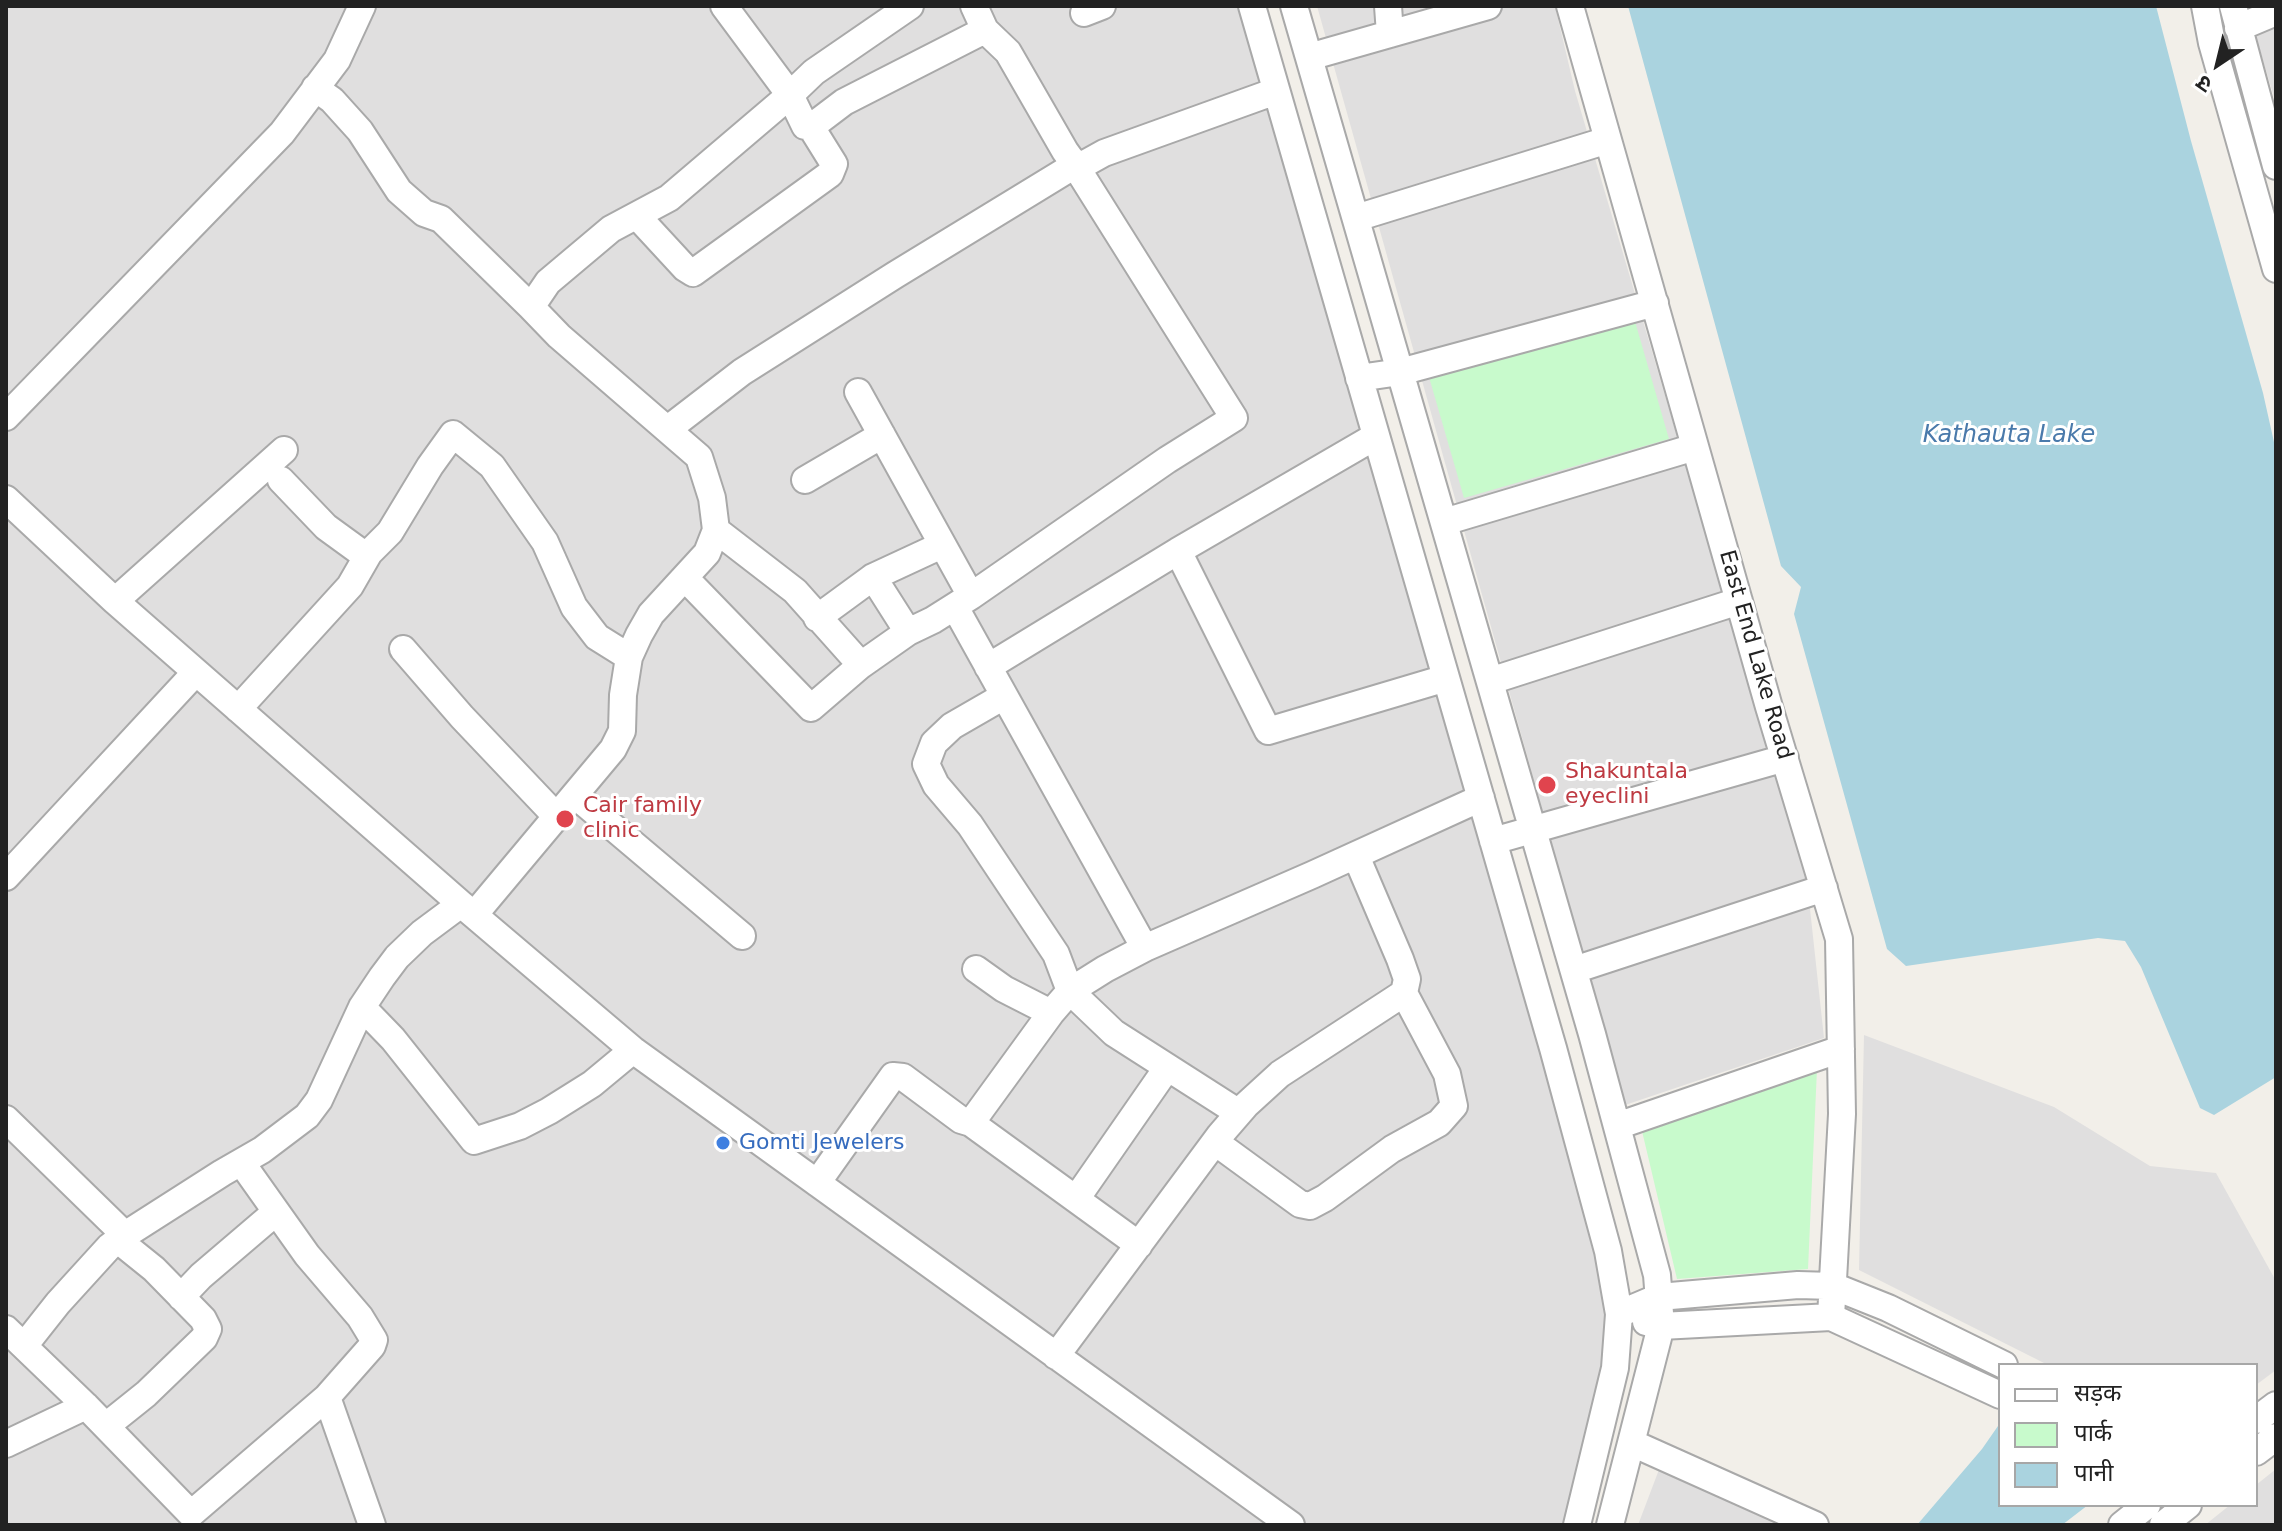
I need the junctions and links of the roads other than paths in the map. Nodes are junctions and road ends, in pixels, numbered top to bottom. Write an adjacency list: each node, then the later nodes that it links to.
1 (362, 6): 16 (street)
2 (724, 6): 18 (street)
3 (910, 6): 18 (street)
4 (974, 6): 13 (street)
5 (1252, 6): 17 (street)
6 (1294, 6): 15 (street)
7 (1388, 6): 14 (street)
8 (1488, 6): 14 (street)
9 (1570, 6): 20 (street, East End Lake Road)
10 (2205, 6): 25 (street)
11 (2276, 12): 12 (street)
12 (2236, 17): 22 (street)
13 (985, 30): 19 (street); 21 (street)
14 (1390, 34): 15 (street)
15 (1309, 57): 24 (street)
16 (315, 88): 27 (street); 31 (street)
17 (1276, 91): 21 (street); 29 (street)
18 (790, 95): 19 (street); 23 (street)
19 (811, 127): 23 (street)
20 (1608, 140): 24 (street); 26 (street, East End Lake Road)
21 (1075, 165): 32 (street); 49 (street)
22 (2276, 166)
23 (637, 216): 27 (street)
24 (1356, 218): 28 (street)
25 (2276, 269)
26 (1655, 303): 28 (street); 35 (street, East End Lake Road)
27 (531, 307): 32 (street)
28 (1400, 372): 29 (street); 40 (street)
29 (1359, 378): 34 (street)
30 (858, 392): 33 (street)
31 (7, 415)
32 (668, 429): 41 (street)
33 (882, 435): 38 (street); 42 (street)
34 (1376, 436): 43 (street); 57 (street)
35 (1695, 447): 40 (street); 48 (street, East End Lake Road)
36 (284, 450): 47 (street)
37 (281, 480): 44 (street)
38 (805, 480)
39 (6, 499): 47 (street)
40 (1444, 522): 58 (street)
41 (716, 530): 46 (street); 50 (street)
42 (942, 545): 45 (street); 49 (street)
43 (1178, 551): 55 (street); 57 (street)
44 (369, 553): 53 (street); 60 (street)
45 (873, 577): 50 (street); 51 (street)
46 (685, 578): 53 (street); 54 (street)
47 (115, 601): 56 (street)
48 (1739, 601): 58 (street); 61 (street, East End Lake Road)
49 (963, 602): 51 (street); 55 (street)
50 (817, 618): 54 (street)
51 (908, 632): 54 (street)
52 (403, 649): 64 (street)
53 (629, 657): 62 (street)
54 (861, 665)
55 (988, 667): 59 (street)
56 (196, 672): 60 (street); 68 (street)
57 (1446, 678): 63 (street)
58 (1490, 681): 65 (street)
59 (1004, 696): 72 (street); 75 (street)
60 (238, 709): 70 (street)
61 (1785, 758): 65 (street); 69 (street, East End Lake Road)
62 (575, 795): 64 (street); 71 (street)
63 (1481, 798): 66 (street); 67 (street)
64 (557, 817): 70 (street)
65 (1533, 829): 66 (street); 74 (street)
66 (1493, 841): 96 (street)
67 (1356, 856): 72 (street); 76 (street)
68 (6, 877)
69 (1824, 888): 74 (street); 79 (street, East End Lake Road)
70 (468, 910): 77 (street); 80 (street)
71 (742, 936)
72 (1147, 947): 75 (street)
73 (976, 969): 78 (street)
74 (1574, 970): 85 (street)
75 (1070, 991): 78 (street); 81 (street)
76 (1404, 993): 82 (street); 86 (street)
77 (362, 1007): 80 (street); 87 (street)
78 (1051, 1013): 84 (street)
79 (1841, 1049): 85 (street); 93 (street, East End Lake Road)
80 (633, 1050): 88 (street)
81 (1167, 1068): 82 (street); 89 (street)
82 (1239, 1113): 86 (street)
83 (6, 1119): 91 (street)
84 (971, 1123): 88 (street); 89 (street)
85 (1617, 1126): 95 (street)
86 (1215, 1142): 92 (street)
87 (241, 1162): 90 (street); 91 (street)
88 (817, 1183): 100 (street)
89 (1076, 1199): 92 (street)
90 (276, 1212): 94 (street); 103 (street)
91 (121, 1237): 94 (street); 99 (street)
92 (1139, 1245): 100 (street)
93 (1833, 1286): 95 (street); 97 (street, East End Lake Road); 101 (street)
94 (181, 1297): 107 (street)
95 (1659, 1297): 96 (street); 98 (street)
96 (1619, 1314): 98 (street); 116 (street)
97 (1831, 1317): 98 (street); 102 (street)
98 (1661, 1326): 109 (street)
99 (11, 1335): 105 (street)
100 (1056, 1356): 115 (street)
101 (2000, 1363)
102 (1998, 1394)
103 (327, 1397): 107 (street); 114 (street)
104 (2276, 1405): 106 (street)
105 (86, 1406): 107 (street); 110 (street)
106 (2258, 1418)
107 (106, 1426)
108 (2276, 1437): 111 (street)
109 (1632, 1443): 117 (street); 118 (street)
110 (6, 1444)
111 (2258, 1450)
112 (2144, 1507): 119 (street)
113 (2186, 1507): 120 (street)
114 (372, 1525)
115 (1291, 1525)
116 (1577, 1525)
117 (1610, 1525)
118 (1815, 1525)
119 (2122, 1525)
120 (2163, 1525)

